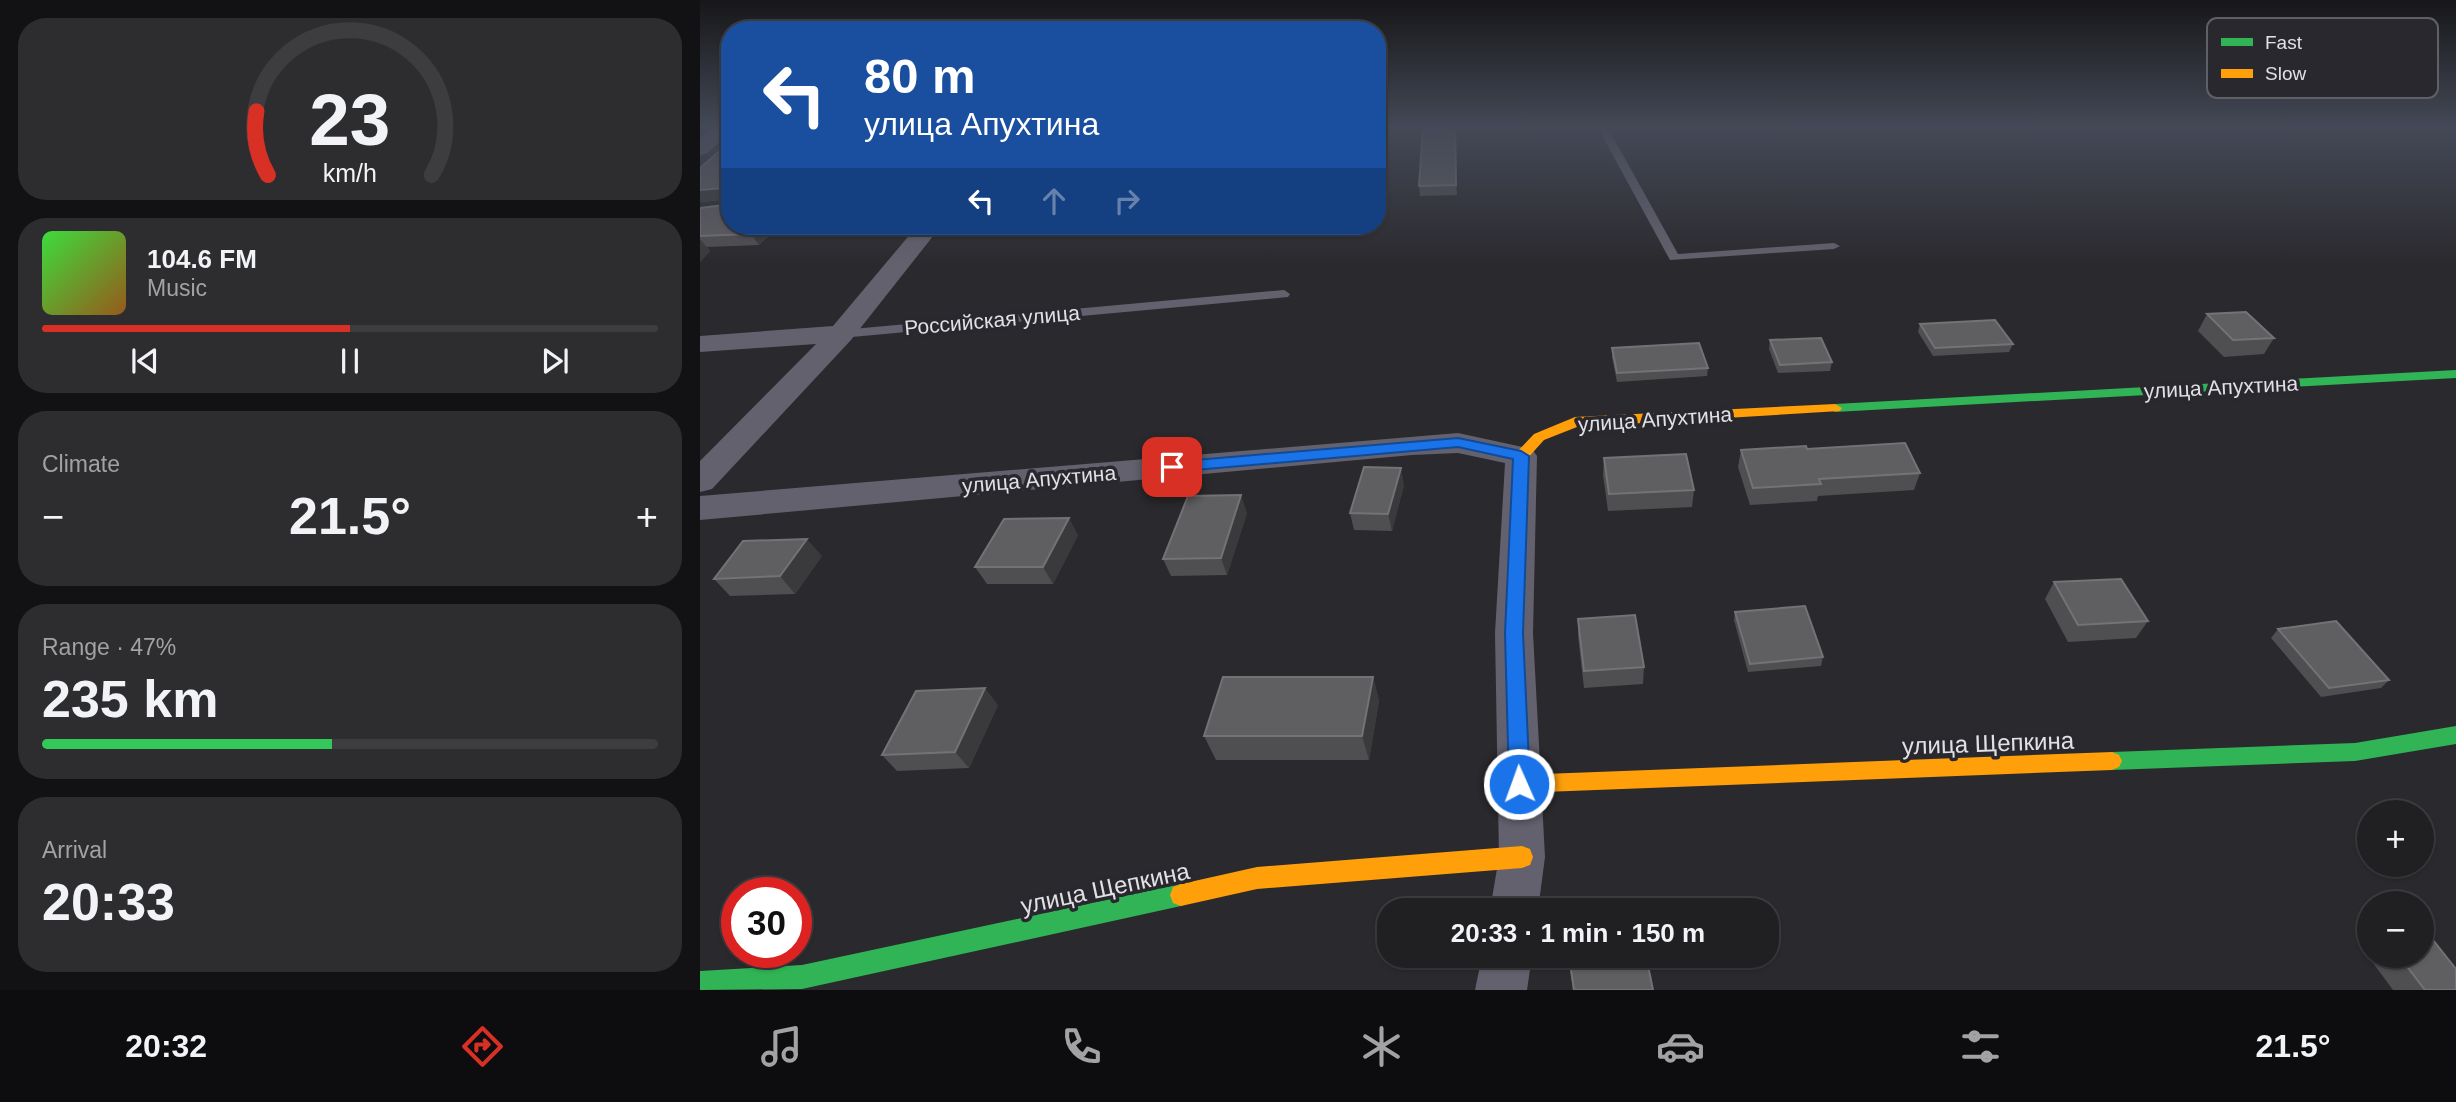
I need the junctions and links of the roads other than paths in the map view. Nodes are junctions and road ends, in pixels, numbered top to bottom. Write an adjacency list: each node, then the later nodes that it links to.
1 (1627, 174): 3 (lane)
2 (922, 235): 5 (street)
3 (1834, 246)
4 (1284, 294): 5 (lane, Российская улица)
5 (841, 334): 6 (street, Российская улица); 9 (street)
6 (700, 345)
7 (2456, 374): 8 (street, улица Апухтина)
8 (1521, 456): 10 (street, улица Апухтина); 12 (street)
9 (700, 481)
10 (700, 508)
11 (2456, 735): 12 (street, улица Щепкина)
12 (1519, 784): 13 (street)
13 (1522, 857): 14 (street); 16 (street, улица Щепкина)
14 (1516, 898)
15 (1505, 968): 17 (street)
16 (700, 983)
17 (1501, 990)

